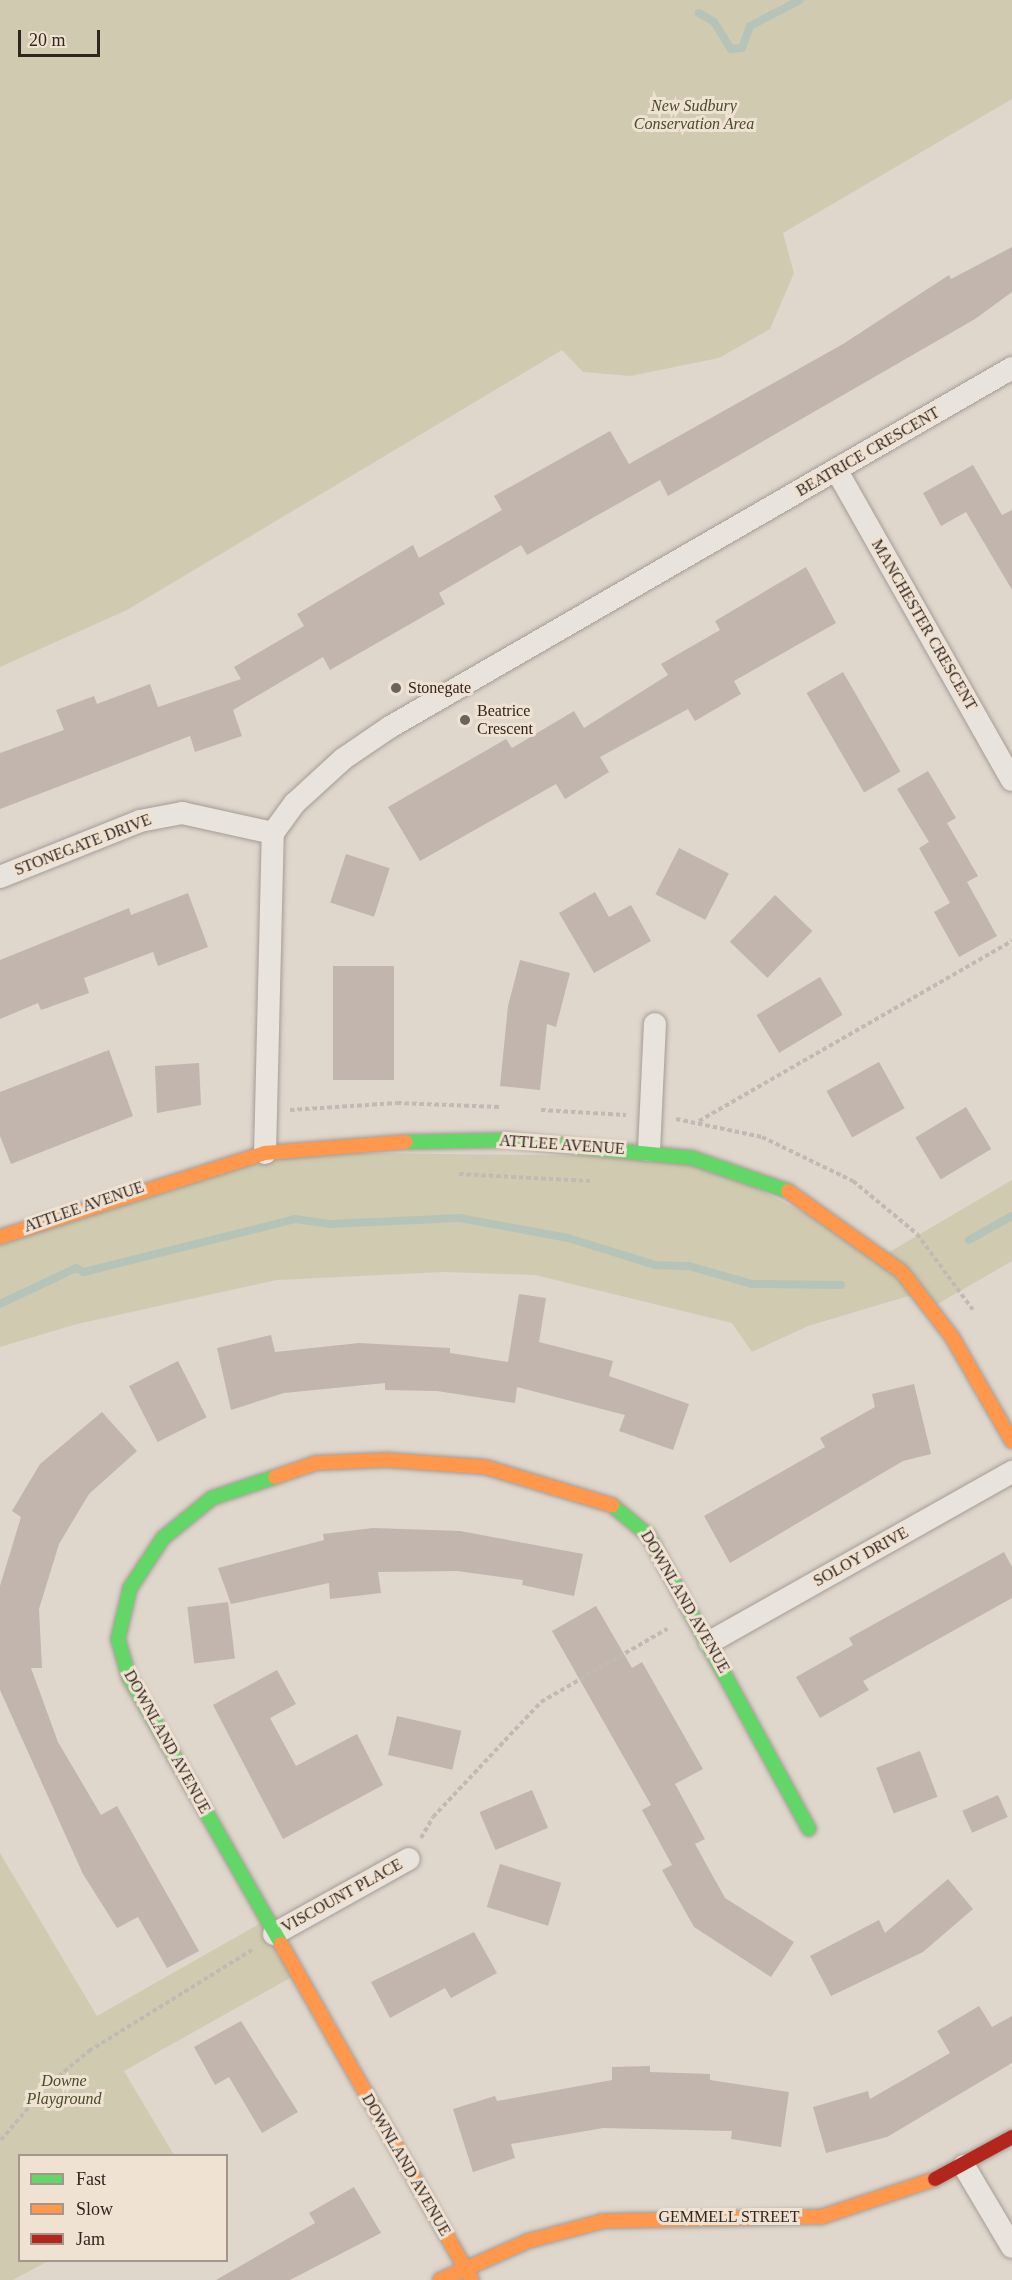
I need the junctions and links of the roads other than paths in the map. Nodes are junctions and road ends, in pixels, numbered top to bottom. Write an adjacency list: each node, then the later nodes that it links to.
1 (1012, 368): 2 (street, BEATRICE CRESCENT)
2 (837, 471): 3 (street, MANCHESTER CRESCENT); 4 (street, BEATRICE CRESCENT)
3 (1012, 780)
4 (273, 833): 5 (street, STONEGATE DRIVE); 8 (street)
5 (0, 877)
6 (655, 1024): 7 (street)
7 (649, 1150): 8 (street, ATTLEE AVENUE); 10 (street, ATTLEE AVENUE)
8 (265, 1153): 9 (street, ATTLEE AVENUE)
9 (0, 1236)
10 (1012, 1441)
11 (1012, 1472): 12 (street, SOLOY DRIVE)
12 (710, 1642): 13 (street, DOWNLAND AVENUE); 15 (street, DOWNLAND AVENUE)
13 (809, 1828)
14 (409, 1859): 15 (street, VISCOUNT PLACE)
15 (274, 1934): 19 (street, DOWNLAND AVENUE)
16 (1012, 2137): 17 (street, GEMMELL STREET)
17 (964, 2166): 18 (street); 19 (street, GEMMELL STREET)
18 (1012, 2247)
19 (464, 2266): 20 (street, GEMMELL STREET); 21 (street, DOWNLAND AVENUE)
20 (440, 2280)
21 (472, 2280)

